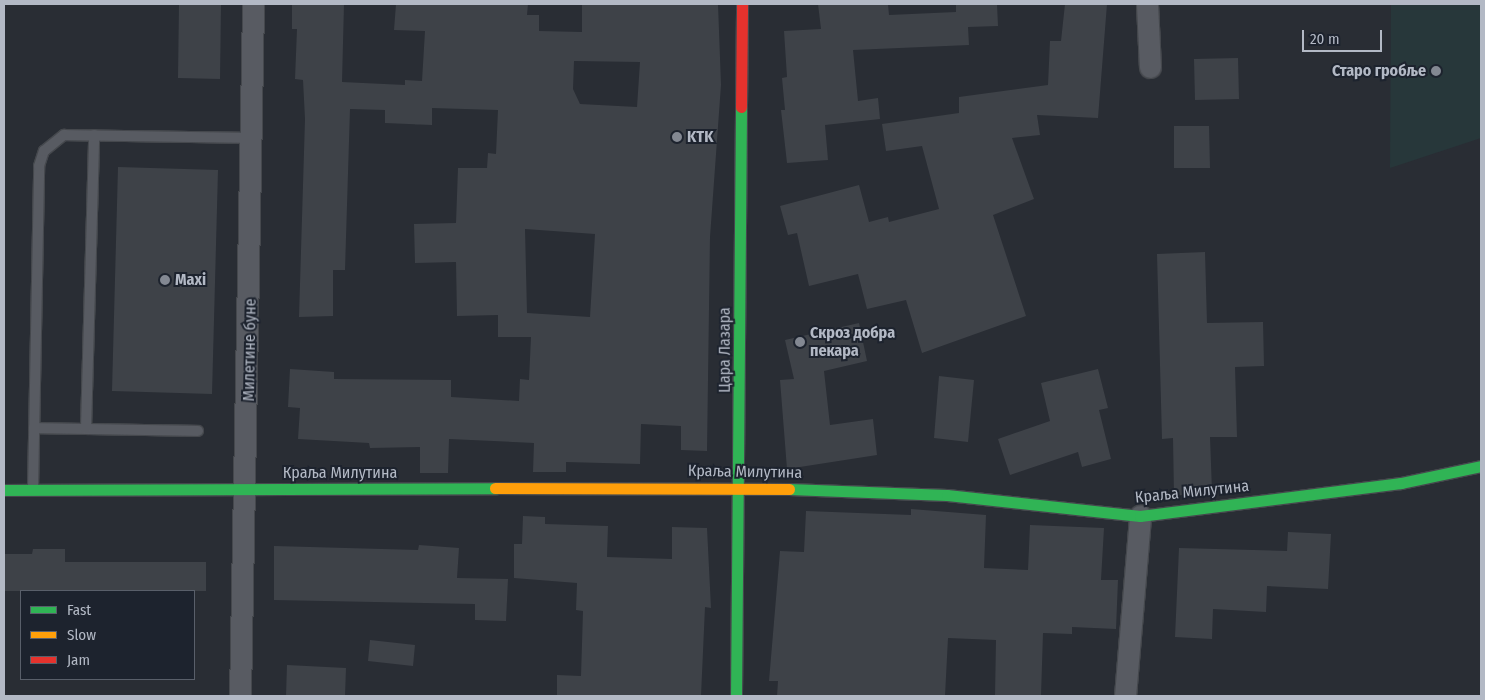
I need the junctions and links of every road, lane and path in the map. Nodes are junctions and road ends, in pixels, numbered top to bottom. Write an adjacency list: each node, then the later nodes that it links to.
1 (253, 4): 6 (street, Милетине буне)
2 (742, 4): 11 (street, Цара Лазара)
3 (1147, 4): 4 (street)
4 (1150, 67)
5 (94, 135): 6 (lane); 7 (lane); 8 (lane)
6 (252, 138): 14 (street, Милетине буне)
7 (34, 428): 8 (lane); 13 (lane)
8 (86, 429): 9 (lane)
9 (198, 430)
10 (1481, 466): 15 (street, Краља Милутина)
11 (740, 487): 14 (street, Краља Милутина); 15 (street, Краља Милутина); 17 (street, Цара Лазара)
12 (4, 490): 13 (street, Краља Милутина)
13 (33, 490): 14 (street, Краља Милутина)
14 (248, 490): 16 (street, Милетине буне)
15 (1140, 516): 18 (street)
16 (240, 696)
17 (736, 696)
18 (1125, 696)

